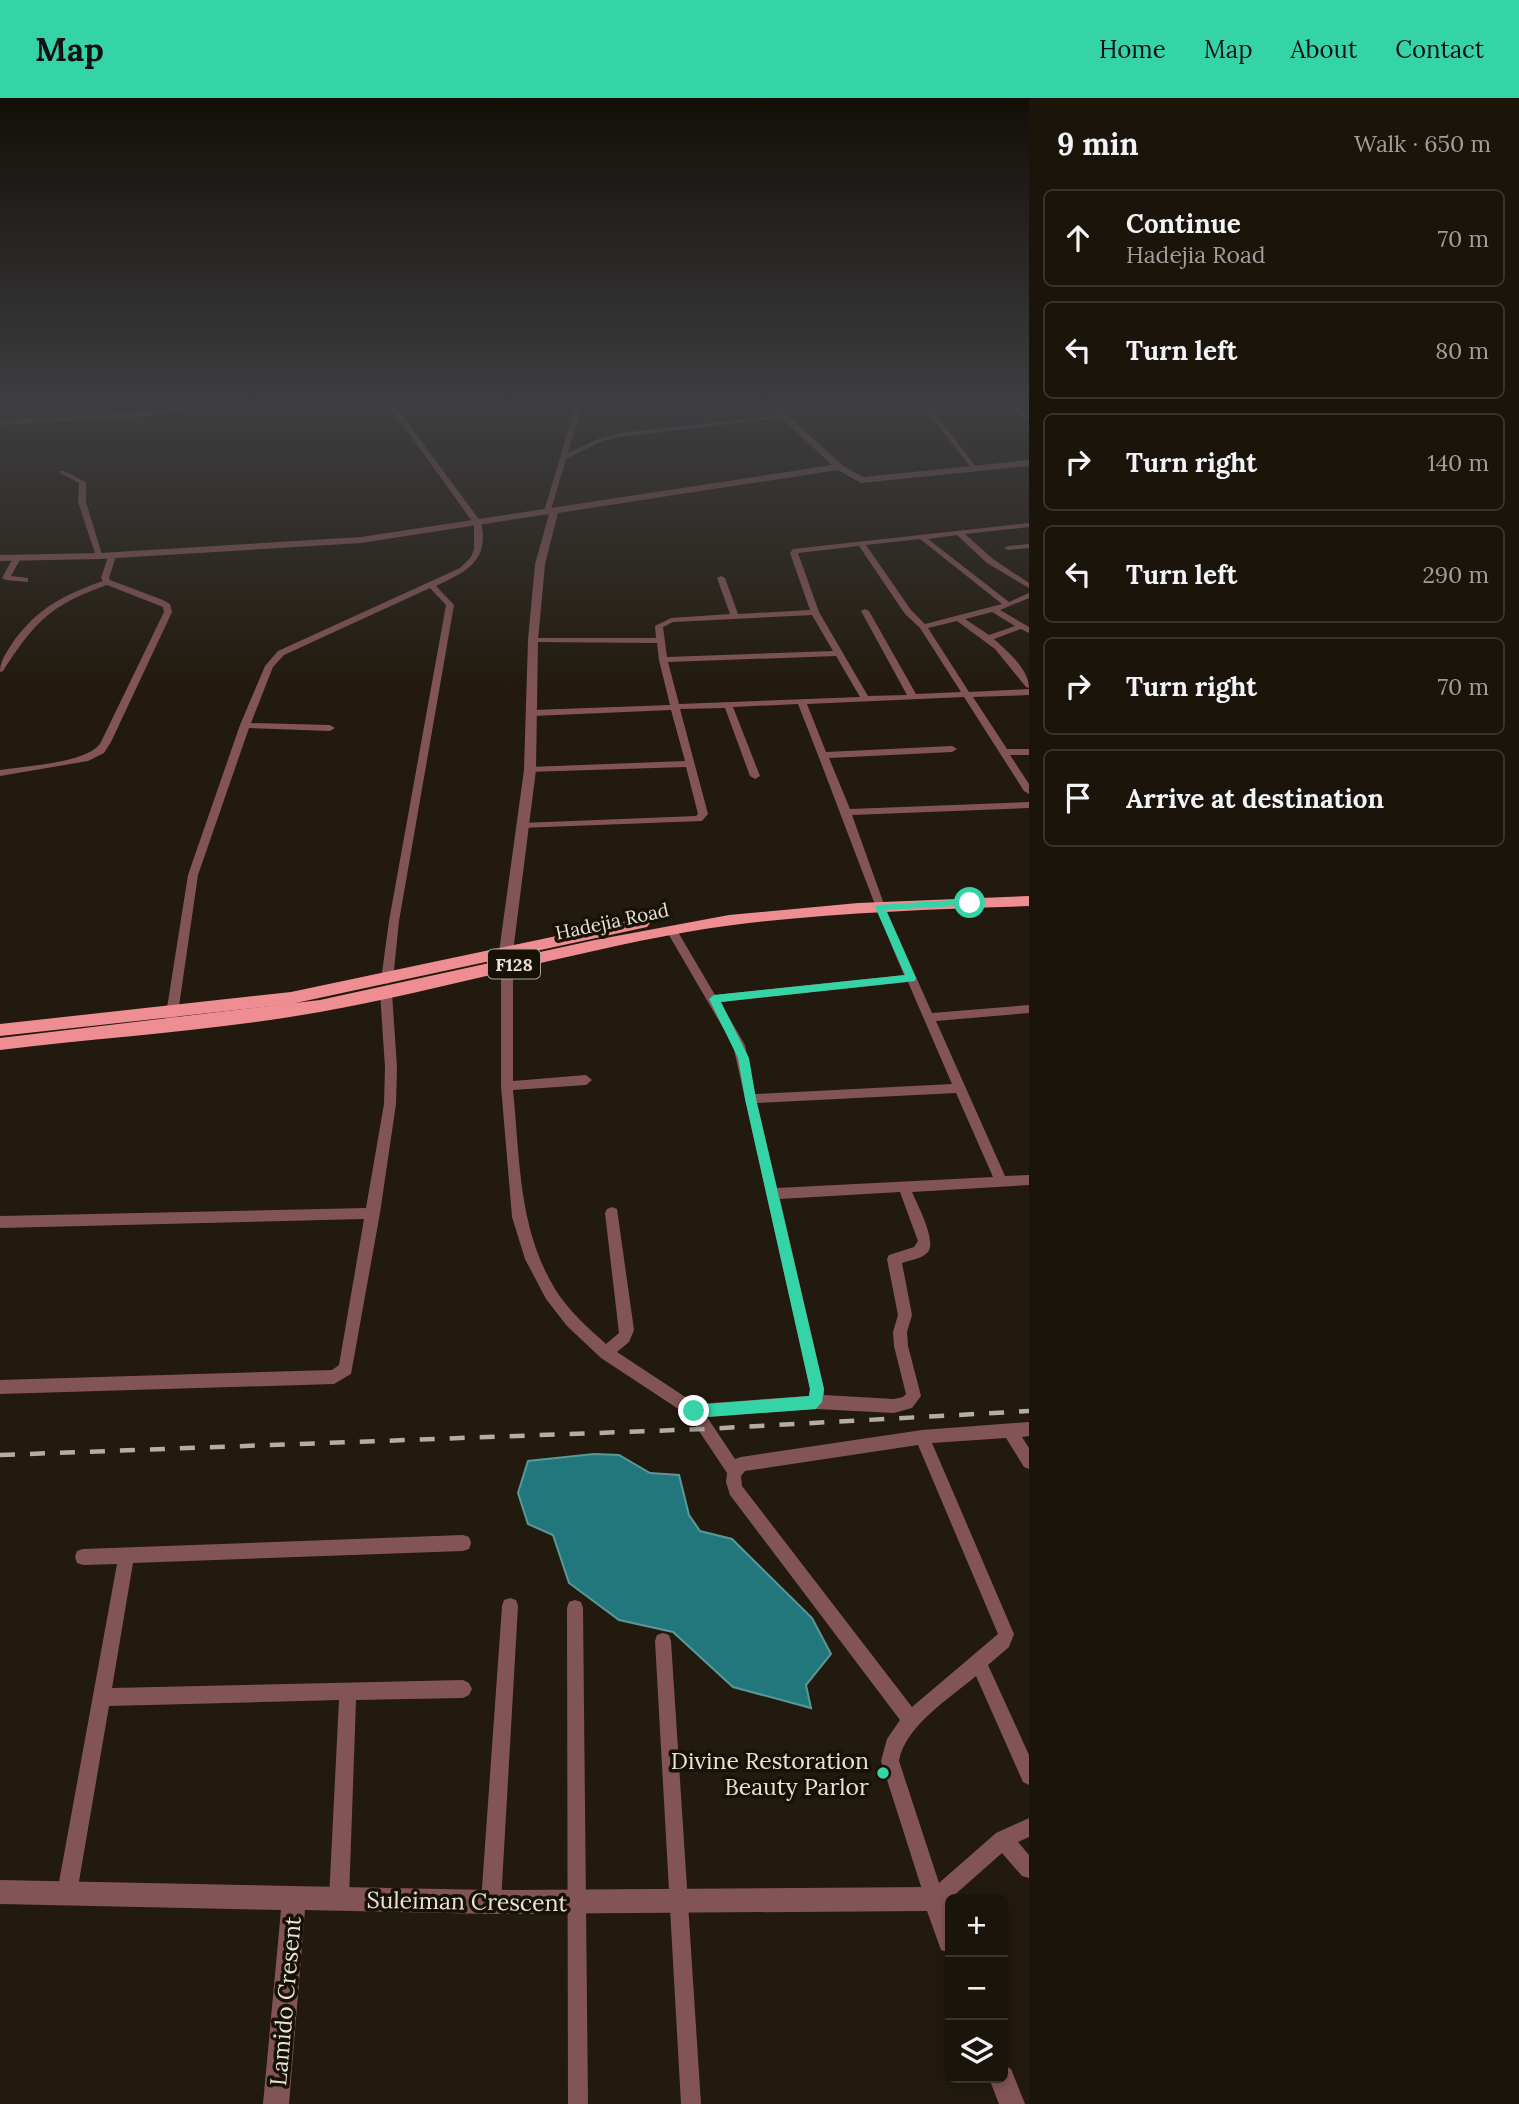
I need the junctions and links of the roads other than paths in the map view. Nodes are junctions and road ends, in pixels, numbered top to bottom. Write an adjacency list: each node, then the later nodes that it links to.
1 (82, 501): 13 (street)
2 (461, 501): 6 (street)
3 (553, 501): 5 (street)
4 (623, 501): 5 (street)
5 (550, 512): 6 (street); 32 (street)
6 (478, 524): 14 (street); 20 (street)
7 (1029, 524): 8 (street)
8 (958, 532): 9 (street); 21 (street)
9 (920, 536): 10 (street); 23 (street)
10 (861, 542): 26 (street); 29 (street)
11 (1029, 546): 12 (street)
12 (1008, 548)
13 (100, 556): 14 (street); 16 (street)
14 (112, 556): 19 (street)
15 (0, 558): 16 (street)
16 (17, 558): 18 (street)
17 (721, 578): 27 (street)
18 (25, 580)
19 (107, 582): 36 (street); 54 (street)
20 (431, 585): 46 (street); 66 (street)
21 (1029, 586)
22 (1029, 595): 23 (street)
23 (1008, 605): 24 (street)
24 (993, 609): 28 (street); 30 (street)
25 (865, 611): 40 (street)
26 (815, 612): 27 (street); 34 (street)
27 (735, 616): 33 (street)
28 (958, 618): 29 (street); 31 (street)
29 (923, 627): 39 (street)
30 (1025, 629): 31 (street)
31 (990, 638): 37 (street)
32 (533, 640): 33 (street); 45 (street)
33 (660, 642): 35 (street)
34 (839, 653): 35 (street); 41 (street)
35 (663, 660): 44 (street)
36 (0, 669)
37 (1029, 685)
38 (1029, 692): 39 (street)
39 (965, 695): 40 (street); 49 (street)
40 (913, 698): 41 (street)
41 (866, 700): 42 (street)
42 (802, 703): 43 (street); 51 (street)
43 (728, 705): 44 (street); 55 (street)
44 (675, 707): 45 (street); 52 (street)
45 (533, 713): 53 (street)
46 (245, 725): 47 (street); 70 (street)
47 (330, 728)
48 (952, 749): 51 (street)
49 (1004, 752): 50 (street); 56 (street)
50 (1029, 752)
51 (823, 755): 58 (street)
52 (688, 764): 53 (street); 59 (street)
53 (530, 770): 59 (street)
54 (0, 773)
55 (755, 776)
56 (1029, 791)
57 (1029, 805): 58 (street)
58 (846, 812): 61 (street)
59 (522, 826): 64 (street)
60 (1029, 890): 61 (main road, Hadejia Road / F128)
61 (878, 901): 62 (main road, Hadejia Road / F128); 63 (main road, Hadejia Road / F128); 64 (main road, Hadejia Road / F128); 65 (street)
62 (1029, 901)
63 (671, 930): 64 (main road, Hadejia Road / F128); 67 (street)
64 (506, 959): 66 (main road, Hadejia Road / F128); 74 (street)
65 (911, 978): 67 (street); 69 (street)
66 (386, 986): 70 (main road, Hadejia Road / F128); 81 (street)
67 (714, 999): 76 (street)
68 (1029, 1009): 69 (street)
69 (929, 1017): 75 (street)
70 (171, 1020): 71 (main road, Hadejia Road / F128); 72 (main road, Hadejia Road / F128)
71 (0, 1030)
72 (0, 1044)
73 (586, 1080): 74 (street)
74 (507, 1086): 84 (street)
75 (960, 1088): 76 (street); 77 (street)
76 (750, 1099): 80 (street)
77 (1001, 1181): 78 (street); 79 (street)
78 (1029, 1181)
79 (904, 1187): 80 (street); 86 (street)
80 (773, 1194): 86 (street)
81 (373, 1213): 83 (street); 85 (street)
82 (612, 1213): 84 (street)
83 (0, 1222)
84 (606, 1353): 87 (street)
85 (0, 1387)
86 (816, 1402): 87 (street)
87 (694, 1411): 92 (street)
88 (1029, 1429): 89 (street)
89 (1010, 1430): 90 (street); 91 (street)
90 (922, 1437): 92 (street); 99 (street)
91 (1029, 1462)
92 (734, 1471): 103 (street)
93 (463, 1543): 94 (street)
94 (127, 1556): 95 (street); 102 (street)
95 (83, 1557)
96 (510, 1606): 113 (street)
97 (575, 1608): 114 (street)
98 (663, 1641): 115 (street)
99 (979, 1663): 103 (street); 104 (street)
100 (463, 1689): 101 (street)
101 (348, 1692): 102 (street); 111 (street)
102 (102, 1697): 109 (street)
103 (911, 1720): 112 (street)
104 (1029, 1776)
105 (1029, 1828): 106 (street)
106 (1003, 1840): 107 (street); 112 (street)
107 (1029, 1869)
108 (0, 1892): 109 (street, Suleiman Crescent)
109 (67, 1893): 110 (street, Suleiman Crescent)
110 (294, 1897): 111 (street, Suleiman Crescent); 118 (street, Lamido Cresent)
111 (339, 1899): 113 (street, Suleiman Crescent)
112 (934, 1899): 115 (street, Suleiman Crescent); 116 (street)
113 (491, 1902): 114 (street, Suleiman Crescent)
114 (575, 1902): 115 (street, Suleiman Crescent); 119 (street)
115 (679, 1902): 120 (street)
116 (945, 1928)
117 (1004, 2083): 121 (street)
118 (276, 2104)
119 (578, 2104)
120 (691, 2104)
121 (1012, 2104)

